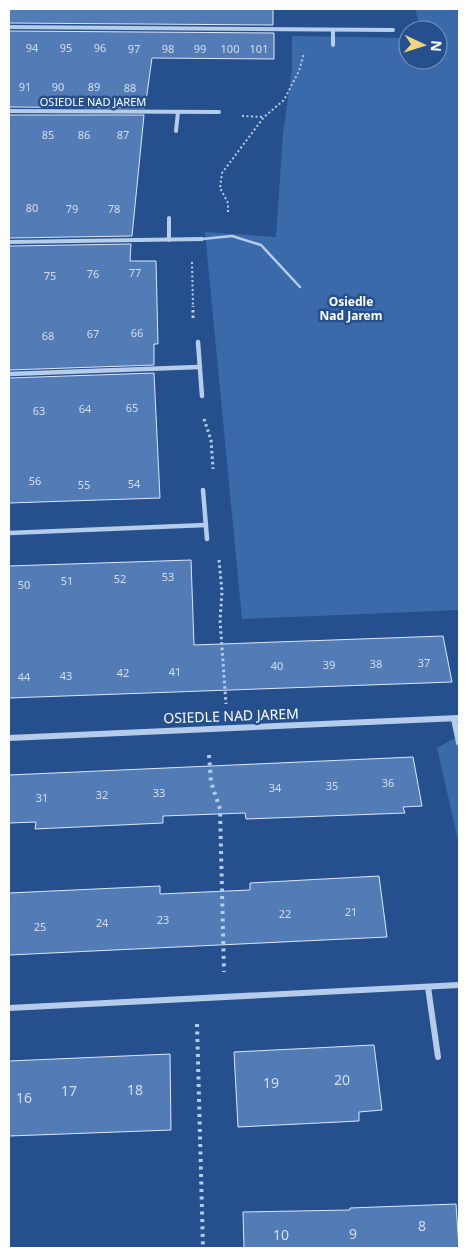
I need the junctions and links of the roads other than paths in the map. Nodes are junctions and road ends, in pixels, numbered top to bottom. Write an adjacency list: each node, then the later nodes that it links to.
1 (9, 27): 2 (street)
2 (333, 30): 3 (street); 4 (street)
3 (393, 30)
4 (333, 45)
5 (9, 112): 6 (street, OSIEDLE NAD JAREM)
6 (178, 112): 7 (street, OSIEDLE NAD JAREM); 8 (street)
7 (219, 112)
8 (176, 131)
9 (168, 218): 11 (street)
10 (202, 239): 11 (street); 13 (lane)
11 (169, 240): 12 (street)
12 (9, 242)
13 (300, 287)
14 (198, 342): 15 (street)
15 (199, 367): 16 (street); 17 (street)
16 (9, 374)
17 (202, 396)
18 (203, 490): 19 (street)
19 (206, 524): 20 (street); 21 (street)
20 (9, 533)
21 (207, 539)
22 (457, 719): 23 (street, OSIEDLE NAD JAREM); 24 (street, OSIEDLE NAD JAREM)
23 (9, 738)
24 (459, 743)
25 (459, 985): 26 (street)
26 (428, 987): 27 (street); 28 (street)
27 (9, 1008)
28 (438, 1056)

